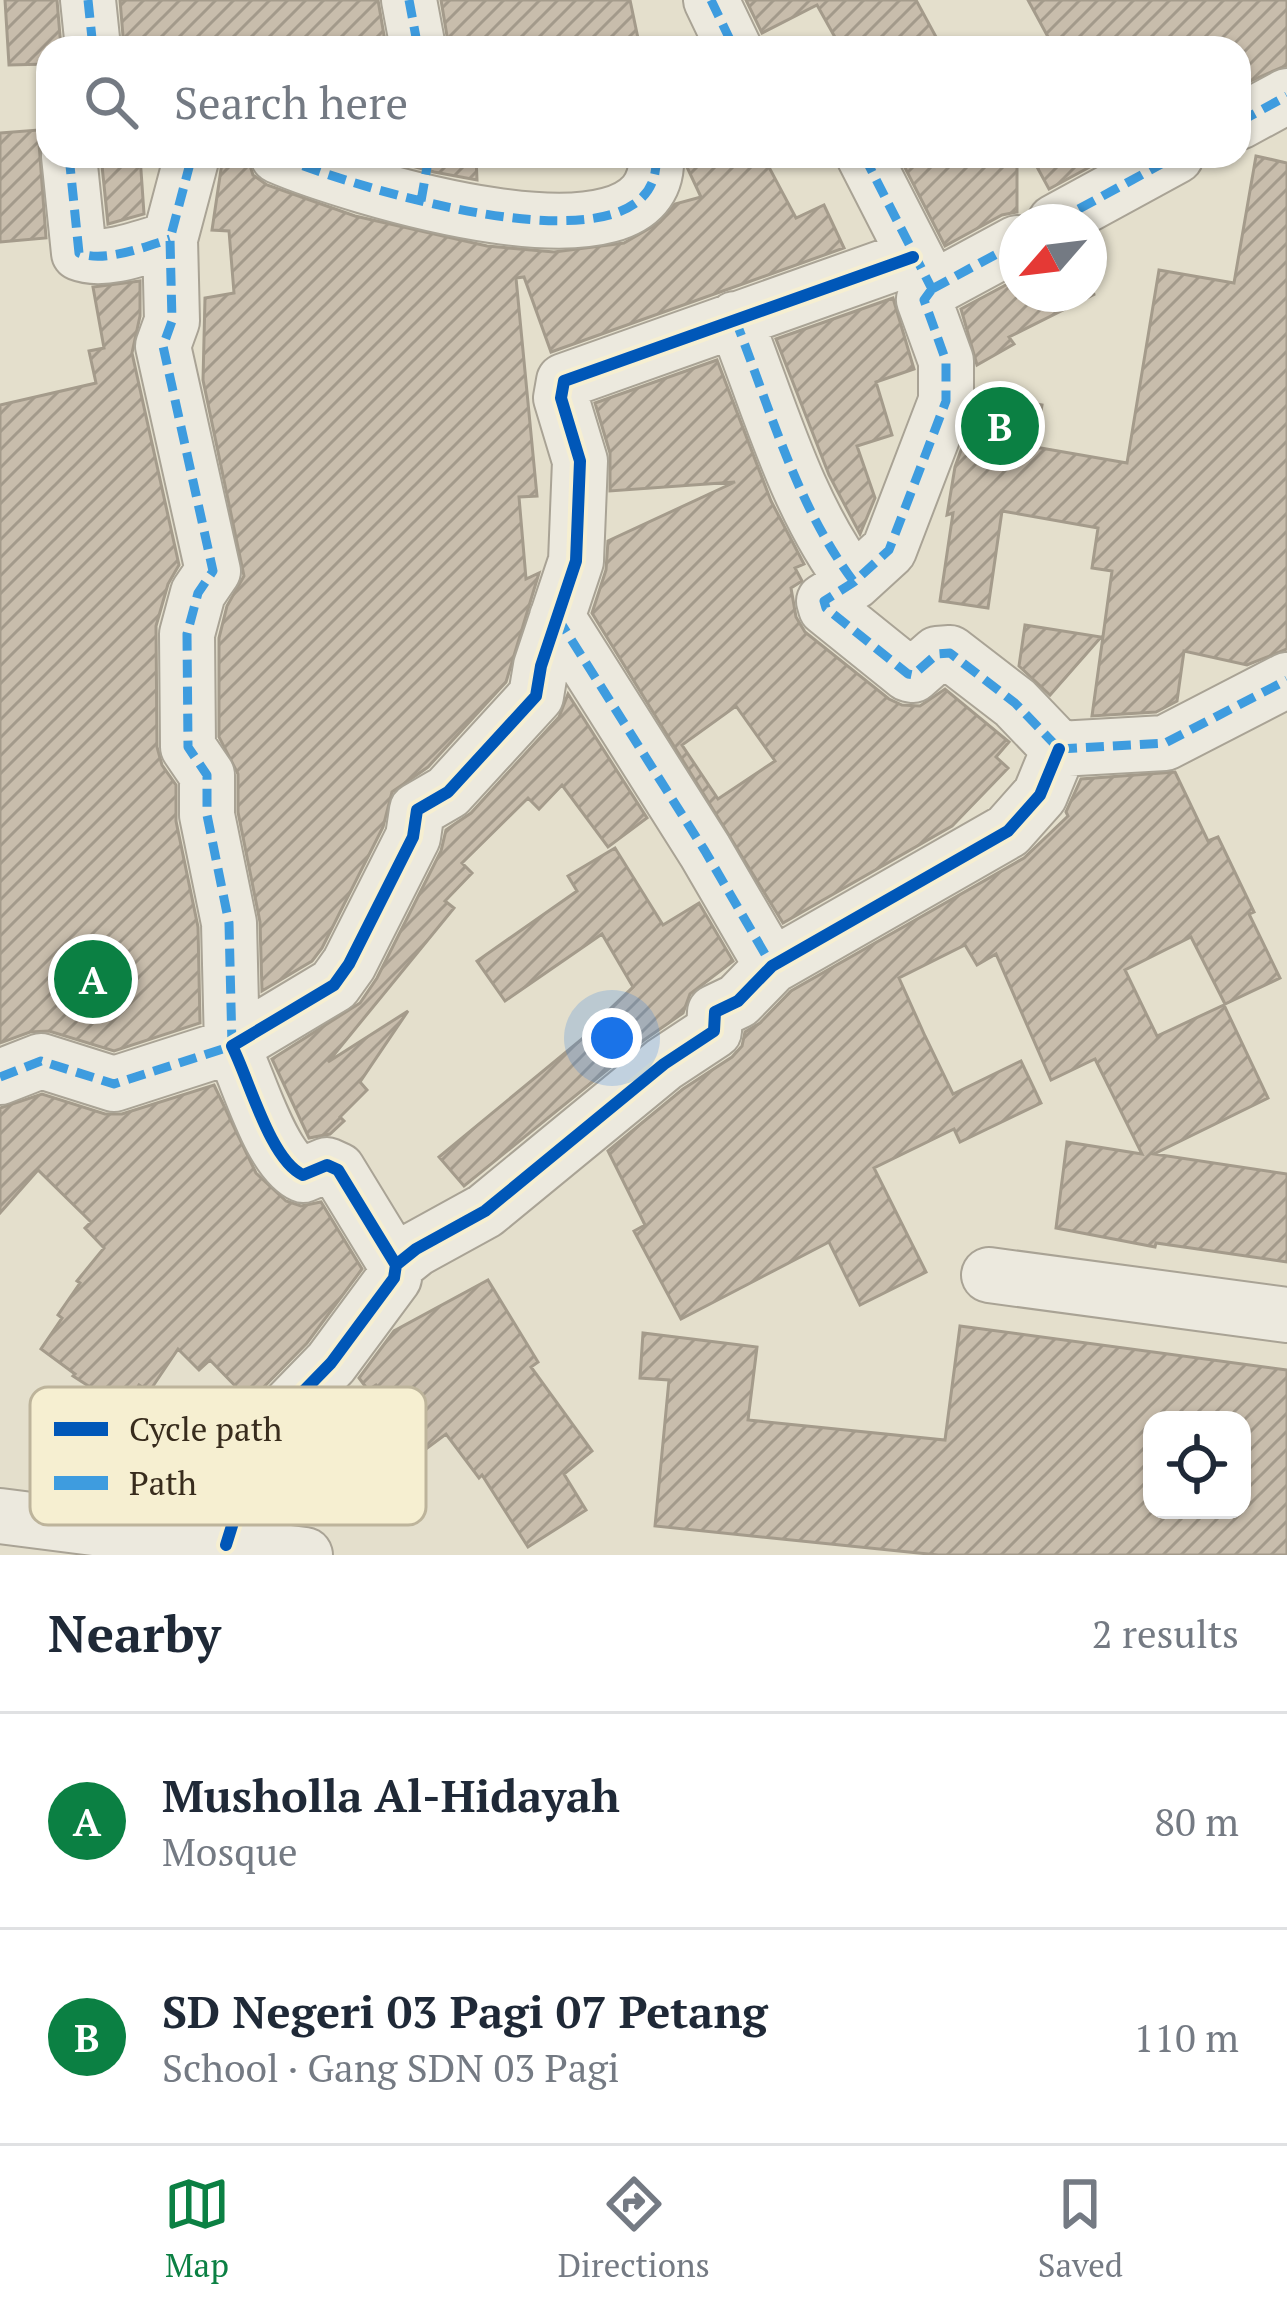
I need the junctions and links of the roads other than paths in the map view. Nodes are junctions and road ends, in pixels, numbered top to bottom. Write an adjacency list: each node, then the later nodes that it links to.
1 (88, 0): 4 (street)
2 (409, 0): 5 (street)
3 (711, 0): 6 (street)
4 (92, 36)
5 (416, 36)
6 (728, 36)
7 (1287, 96): 8 (street)
8 (1251, 116)
9 (70, 168): 17 (street)
10 (189, 168): 17 (street)
11 (306, 168): 15 (street)
12 (655, 168): 15 (street)
13 (870, 168): 19 (street)
14 (1154, 168): 16 (street)
15 (425, 178)
16 (1088, 204)
17 (170, 239): 26 (street)
18 (999, 249): 19 (street)
19 (923, 273): 20 (street); 21 (street)
20 (735, 319): 21 (street); 22 (street)
21 (854, 582): 24 (street)
22 (557, 616): 25 (street); 26 (street)
23 (1287, 680): 24 (street)
24 (1059, 749): 25 (street)
25 (772, 966): 28 (street)
26 (232, 1046): 27 (street); 28 (street)
27 (0, 1077)
28 (396, 1265): 31 (street)
29 (989, 1275): 30 (street)
30 (1287, 1315)
31 (308, 1387)
32 (0, 1516): 34 (street)
33 (232, 1525): 35 (street)
34 (67, 1540): 35 (street)
35 (226, 1545): 36 (street)
36 (305, 1555)

